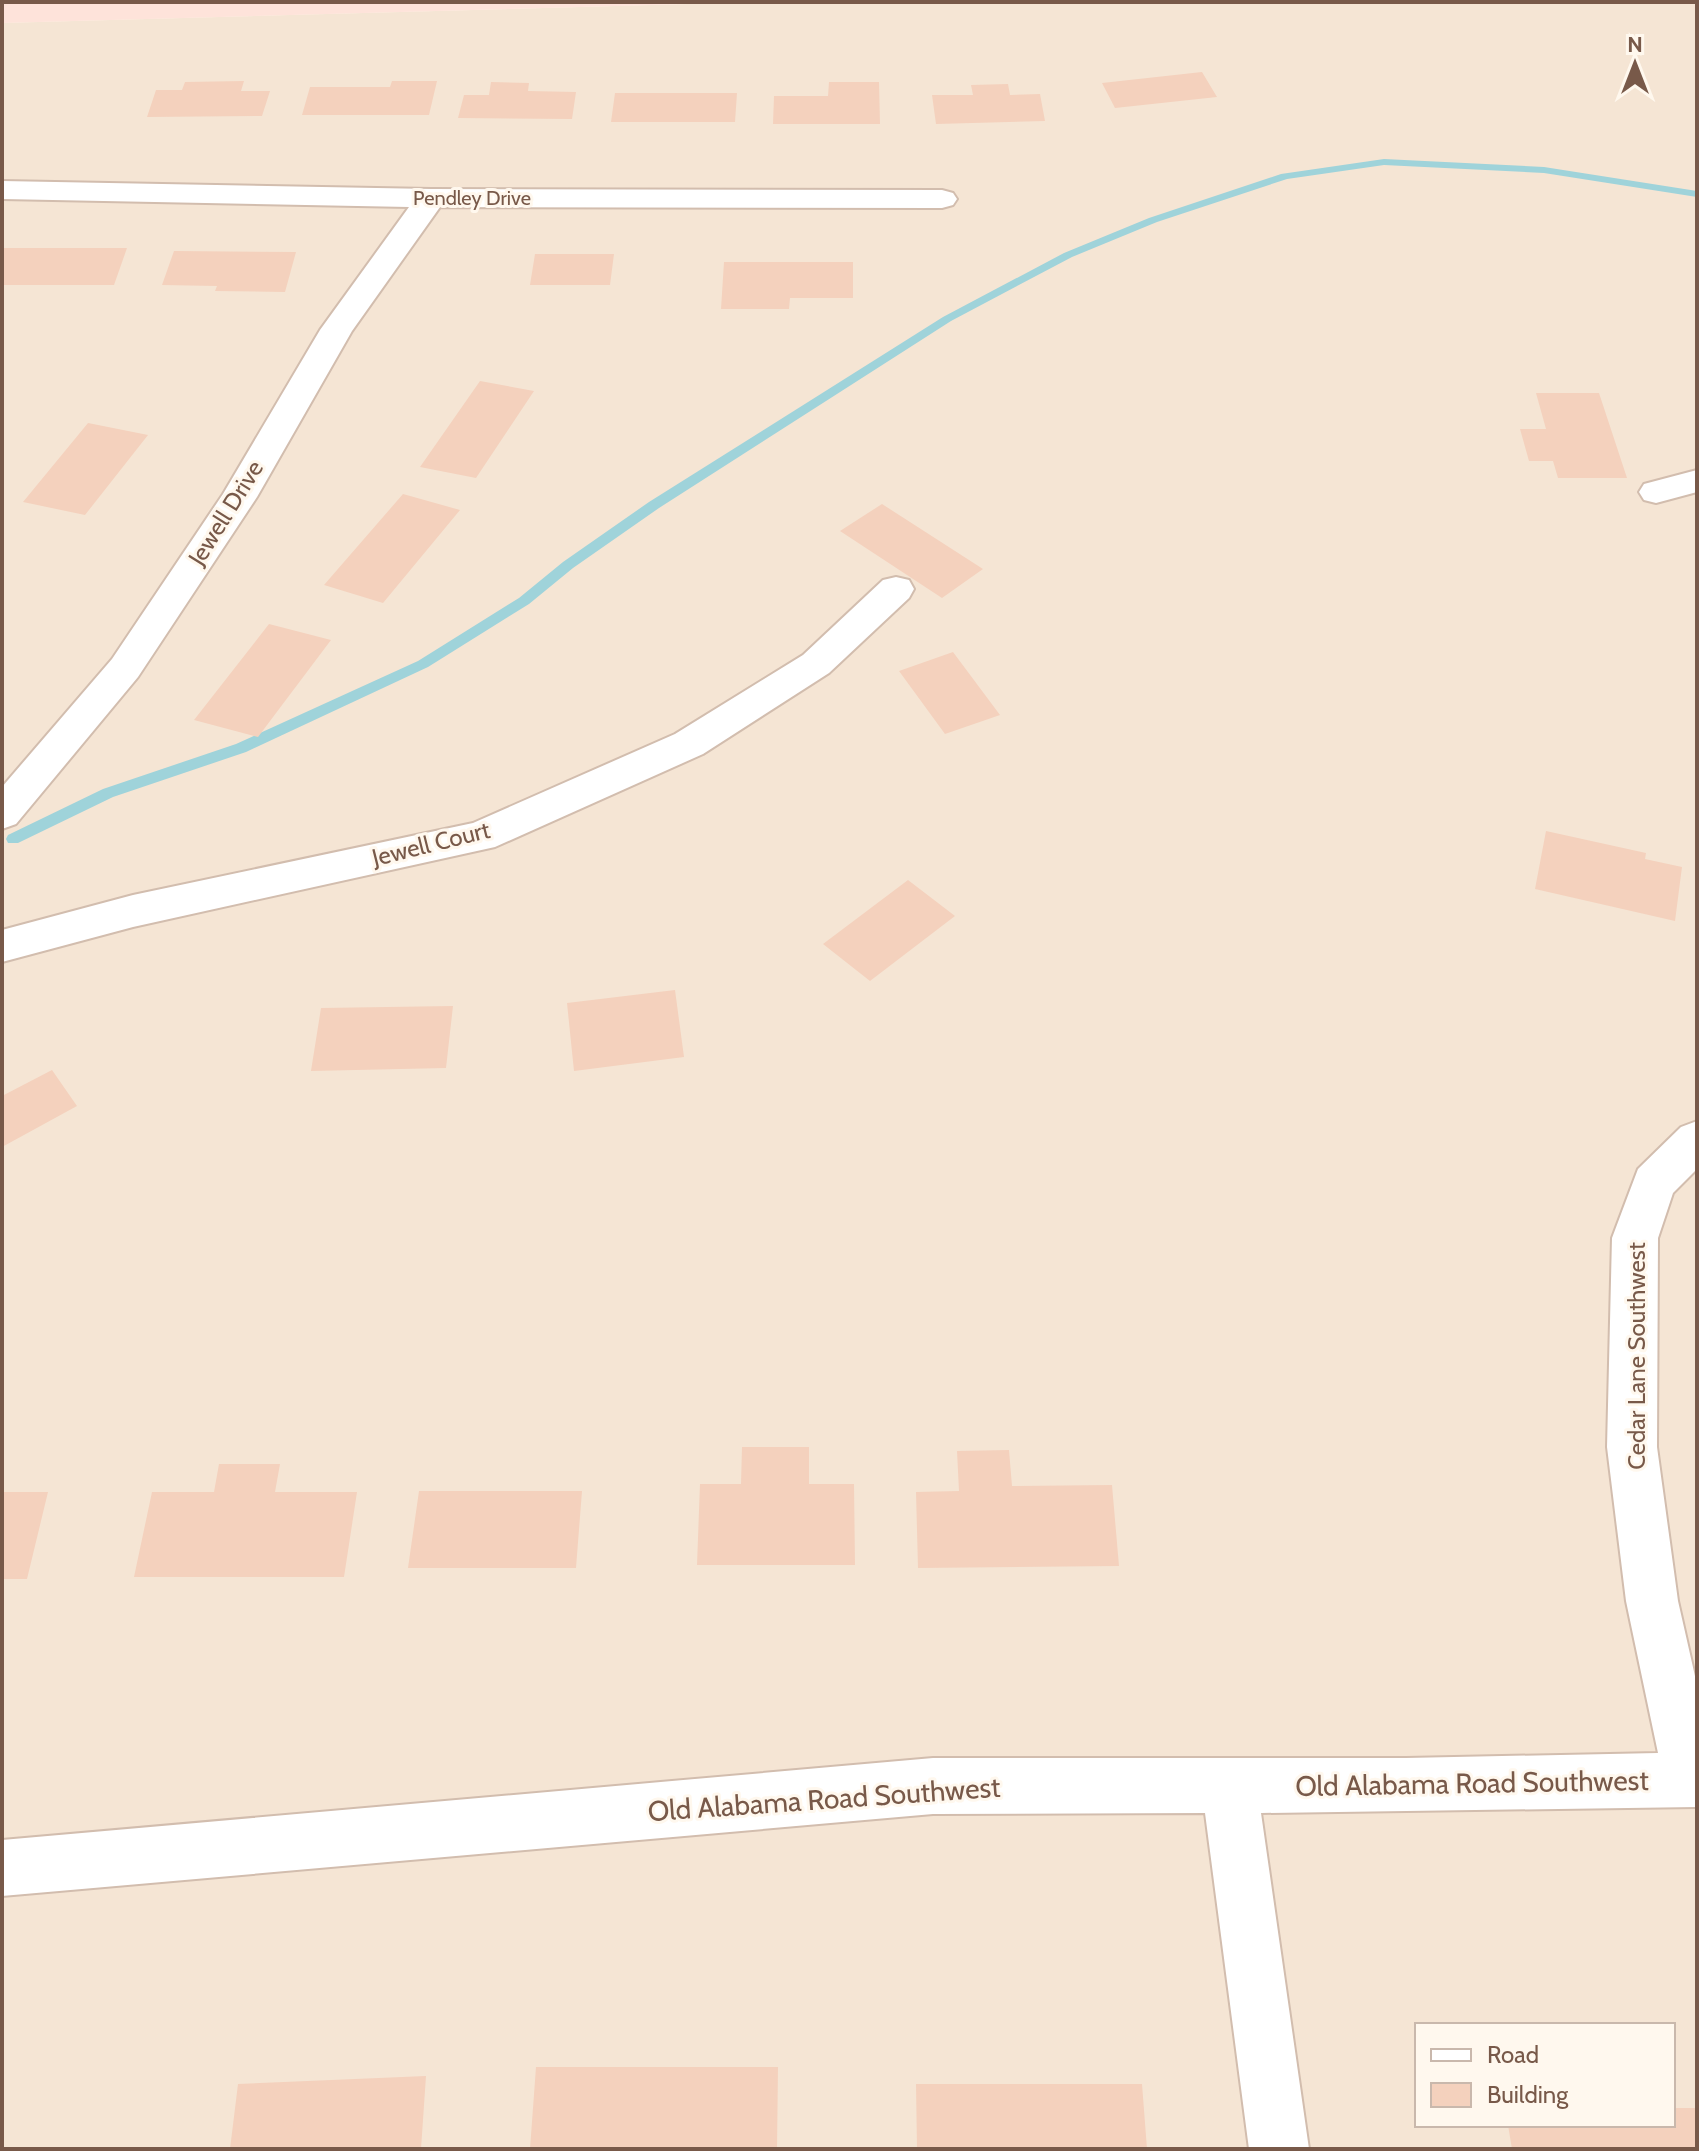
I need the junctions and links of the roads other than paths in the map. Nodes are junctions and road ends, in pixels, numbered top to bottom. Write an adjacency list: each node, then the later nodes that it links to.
1 (2, 190): 2 (street, Pendley Drive)
2 (431, 198): 3 (street, Pendley Drive); 7 (street, Jewell Drive)
3 (942, 199)
4 (1697, 481): 5 (street)
5 (1656, 492)
6 (896, 589): 8 (street, Jewell Court)
7 (2, 814)
8 (2, 946)
9 (1697, 1140): 10 (street, Cedar Lane Southwest)
10 (1694, 1780): 11 (street, Old Alabama Road Southwest)
11 (1229, 1785): 12 (street, Old Alabama Road Southwest); 13 (street)
12 (2, 1868)
13 (1279, 2149)

